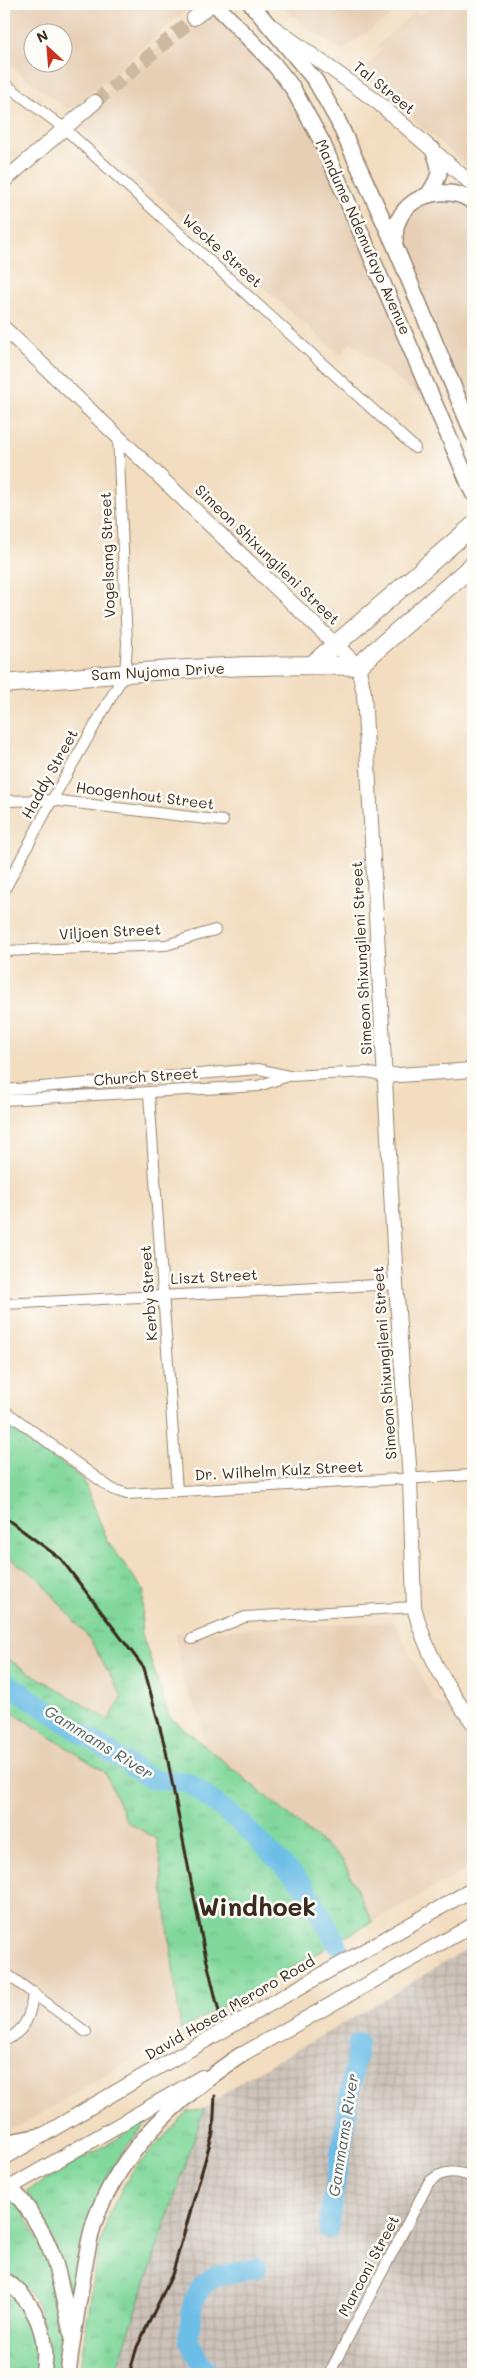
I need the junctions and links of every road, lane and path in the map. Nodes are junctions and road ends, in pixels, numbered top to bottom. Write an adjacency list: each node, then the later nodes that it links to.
1 (214, 4): 3 (street); 18 (main road, Mandume Ndemufayo Avenue)
2 (250, 4): 4 (main road, Mandume Ndemufayo Avenue)
3 (194, 18)
4 (269, 23): 8 (street, Tal Street); 13 (main road, Mandume Ndemufayo Avenue)
5 (4, 83): 7 (street, Wecke Street)
6 (95, 102): 7 (street)
7 (64, 128): 9 (street); 17 (street, Wecke Street)
8 (434, 150): 10 (street, Tal Street); 11 (main road)
9 (4, 181)
10 (473, 185)
11 (428, 195): 12 (main road); 13 (main road)
12 (473, 202)
13 (395, 246): 15 (main road, Mandume Ndemufayo Avenue)
14 (4, 328): 16 (street, Simeon Shixungileni Street)
15 (473, 434)
16 (118, 435): 21 (street, Simeon Shixungileni Street); 24 (street, Vogelsang Street)
17 (415, 448)
18 (473, 493)
19 (473, 526): 21 (highway)
20 (473, 565): 23 (highway)
21 (335, 643): 22 (highway); 23 (street, Simeon Shixungileni Street)
22 (312, 665): 23 (highway, Sam Nujoma Drive); 24 (highway, Sam Nujoma Drive)
23 (358, 666): 34 (street, Simeon Shixungileni Street)
24 (125, 673): 25 (highway, Sam Nujoma Drive); 26 (street, Haddy Street)
25 (4, 684)
26 (52, 800): 27 (street, Hoogenhout Street); 28 (street, Hoogenhout Street); 29 (street, Haddy Street)
27 (4, 801)
28 (223, 821)
29 (4, 892)
30 (215, 930): 31 (street, Viljoen Street)
31 (4, 951)
32 (473, 1070): 34 (street, Church Street)
33 (289, 1076): 34 (street, Church Street); 35 (street, Church Street); 36 (street, Church Street)
34 (384, 1076): 38 (street, Simeon Shixungileni Street)
35 (4, 1090)
36 (149, 1094): 37 (street, Church Street); 39 (street, Kerby Street)
37 (4, 1100)
38 (396, 1284): 39 (street, Liszt Street); 43 (street, Simeon Shixungileni Street)
39 (164, 1294): 40 (street, Liszt Street); 44 (street, Kerby Street)
40 (4, 1304)
41 (4, 1410): 44 (street, Dr. Wilhelm Kulz Street)
42 (473, 1475): 43 (street, Dr. Wilhelm Kulz Street)
43 (410, 1479): 44 (street, Dr. Wilhelm Kulz Street); 45 (street, Simeon Shixungileni Street)
44 (177, 1491)
45 (414, 1606): 46 (street); 47 (street, Simeon Shixungileni Street)
46 (192, 1639)
47 (473, 1723)
48 (473, 1889): 55 (street, David Hosea Meroro Road)
49 (473, 1925): 54 (street)
50 (4, 1972): 51 (street)
51 (33, 1992): 52 (street); 53 (street)
52 (86, 2032)
53 (4, 2041)
54 (241, 2055): 59 (street); 61 (main road)
55 (40, 2136): 56 (main road); 57 (street, David Hosea Meroro Road)
56 (4, 2143)
57 (4, 2158)
58 (473, 2178): 64 (street, Marconi Street)
59 (6, 2188): 61 (main road)
60 (4, 2280): 62 (main road)
61 (72, 2337): 63 (main road)
62 (43, 2374)
63 (68, 2374)
64 (328, 2374)

